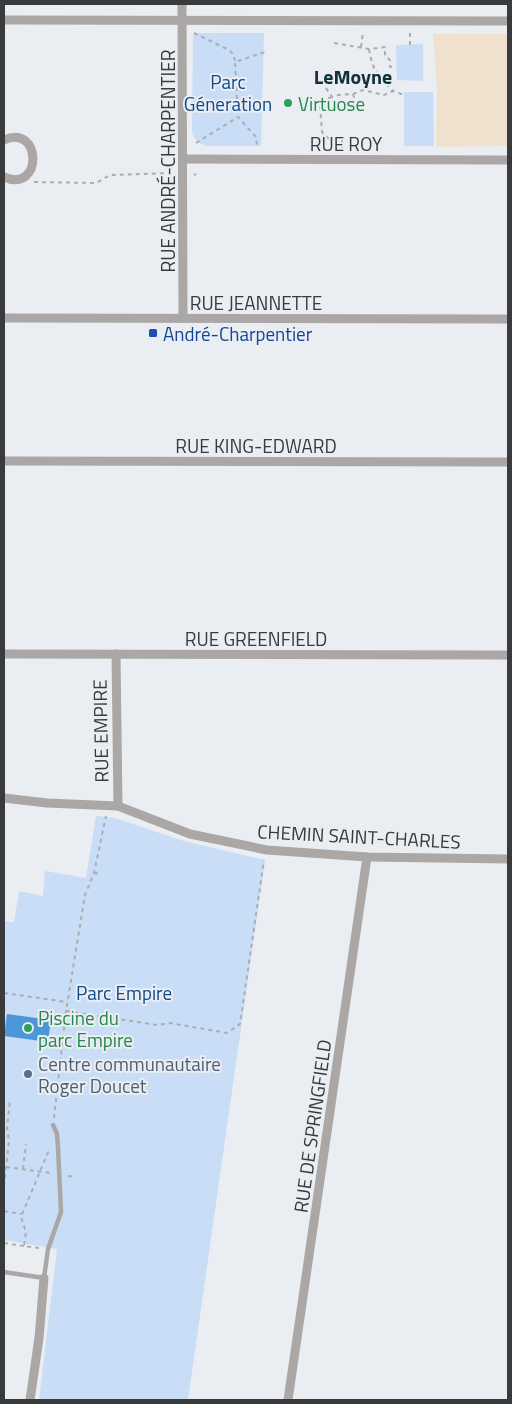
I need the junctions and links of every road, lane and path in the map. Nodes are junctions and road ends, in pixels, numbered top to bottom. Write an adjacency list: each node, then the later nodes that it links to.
1 (182, 4): 3 (street, RUE ANDRÉ-CHARPENTIER)
2 (4, 20): 3 (street)
3 (182, 21): 4 (street); 26 (street, RUE ANDRÉ-CHARPENTIER)
4 (508, 21)
5 (363, 32): 10 (path)
6 (410, 32): 9 (path)
7 (193, 33): 13 (path)
8 (334, 43): 10 (path)
9 (410, 44)
10 (362, 47): 11 (path)
11 (369, 49): 14 (path); 16 (path)
12 (268, 51): 13 (path)
13 (235, 62): 20 (path)
14 (396, 66)
15 (326, 88): 19 (path)
16 (393, 91): 17 (path); 18 (path)
17 (353, 94): 19 (path); 21 (path)
18 (404, 95)
19 (332, 97): 25 (path)
20 (237, 99)
21 (355, 101)
22 (4, 140): 29 (street)
23 (195, 142): 24 (path)
24 (257, 147)
25 (342, 148)
26 (184, 160): 27 (street, RUE ROY); 32 (street, RUE ANDRÉ-CHARPENTIER)
27 (508, 160)
28 (171, 173): 30 (path)
29 (4, 177)
30 (34, 182)
31 (4, 318): 32 (street, RUE JEANNETTE)
32 (183, 318): 33 (street, RUE JEANNETTE)
33 (508, 319)
34 (4, 461): 35 (street, RUE KING-EDWARD)
35 (508, 462)
36 (4, 654): 37 (street, RUE GREENFIELD)
37 (116, 654): 38 (street, RUE GREENFIELD); 40 (street, RUE EMPIRE)
38 (508, 655)
39 (4, 798): 40 (street, CHEMIN SAINT-CHARLES)
40 (118, 806): 43 (street, CHEMIN SAINT-CHARLES)
41 (106, 815): 45 (path)
42 (264, 857): 49 (path)
43 (368, 857): 44 (street, CHEMIN SAINT-CHARLES); 68 (street, RUE DE SPRINGFIELD)
44 (508, 859)
45 (94, 873): 46 (path); 48 (path)
46 (102, 874)
47 (4, 993): 48 (path)
48 (67, 1002): 49 (path)
49 (66, 1011): 51 (path)
50 (10, 1099): 54 (path)
51 (53, 1125): 52 (lane)
52 (57, 1134): 56 (path); 57 (lane)
53 (26, 1144): 55 (path)
54 (6, 1167): 55 (path); 59 (path)
55 (23, 1169): 56 (path)
56 (40, 1172): 57 (path); 61 (path)
57 (59, 1174): 58 (path); 64 (lane)
58 (76, 1177)
59 (4, 1186)
60 (4, 1212): 61 (path)
61 (22, 1215): 63 (path)
62 (4, 1243): 63 (path)
63 (24, 1246): 64 (path)
64 (48, 1249): 66 (lane)
65 (4, 1272): 66 (lane)
66 (44, 1278): 67 (street)
67 (30, 1400)
68 (288, 1400)

